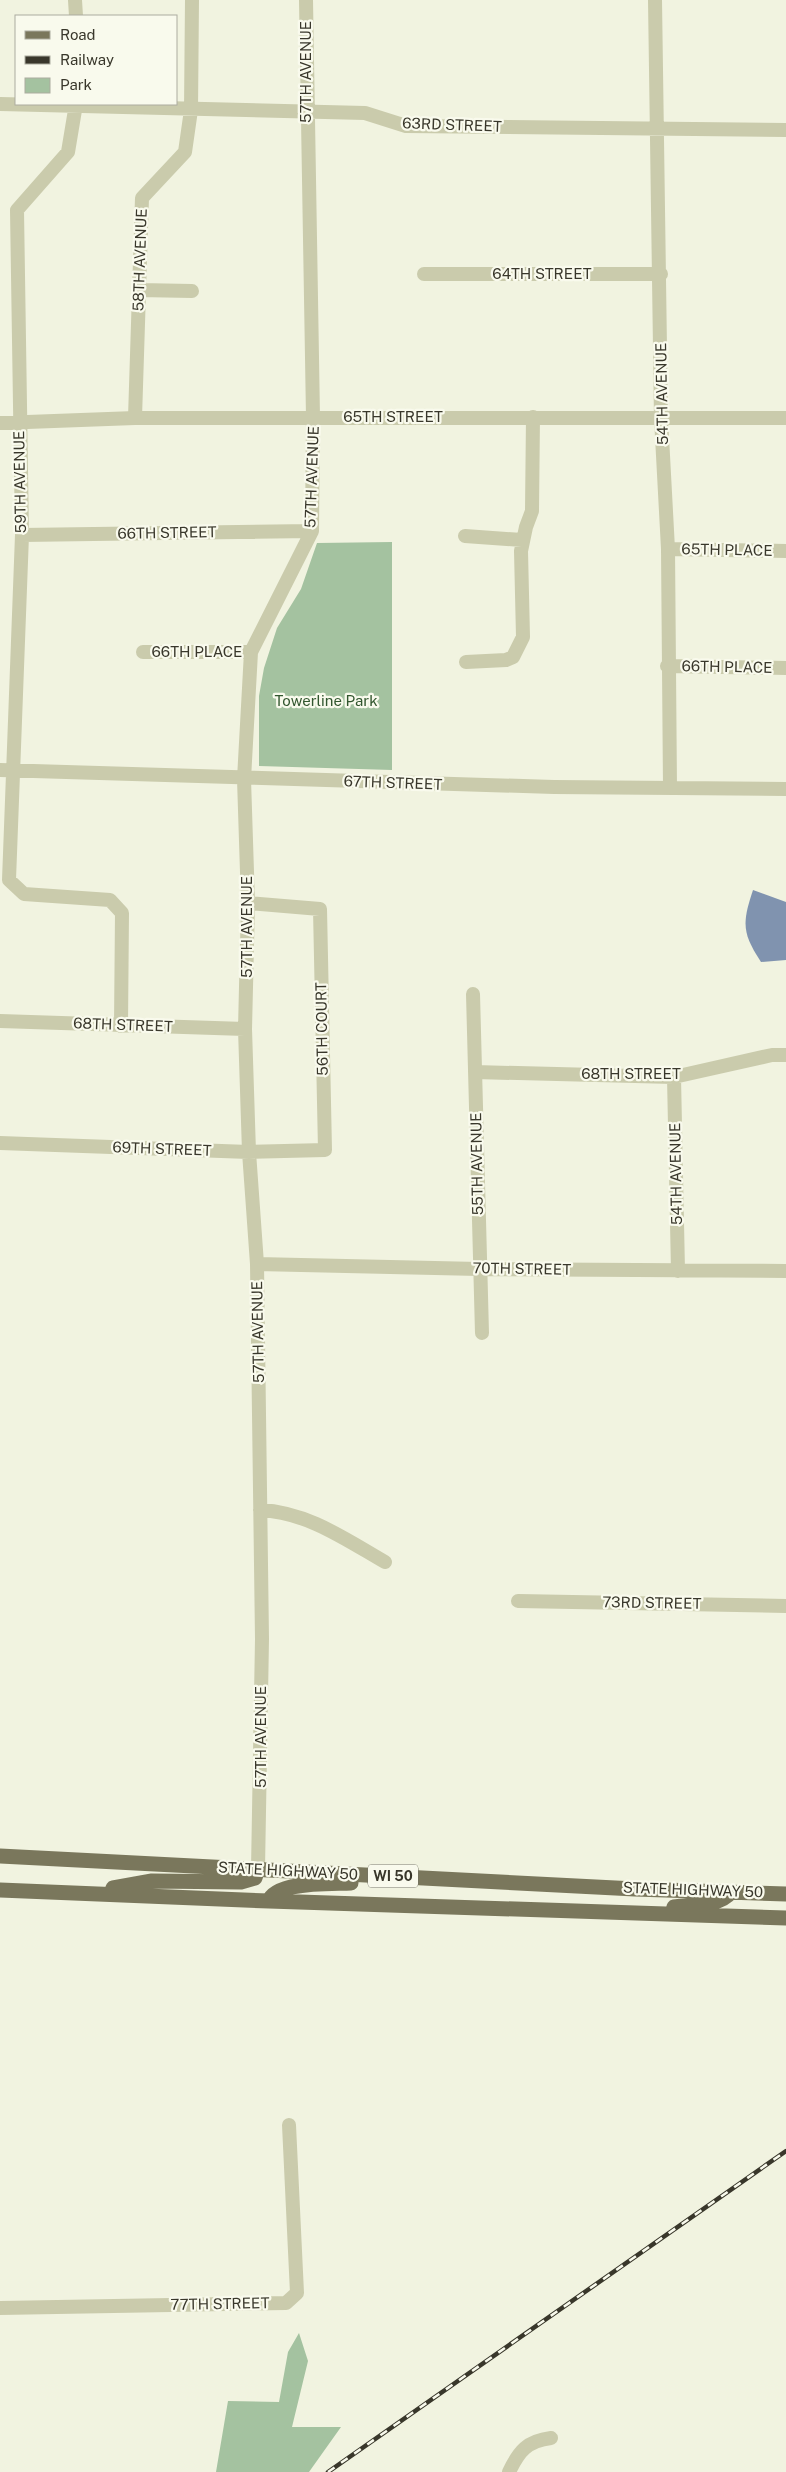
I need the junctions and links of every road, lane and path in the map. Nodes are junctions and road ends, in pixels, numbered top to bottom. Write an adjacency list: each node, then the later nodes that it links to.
1 (76, 0): 5 (street)
2 (192, 0): 10 (street, 58TH AVENUE)
3 (306, 0): 11 (street, 57TH AVENUE)
4 (655, 0): 12 (street, 54TH AVENUE)
5 (76, 15)
6 (0, 104): 7 (street, 63RD STREET)
7 (15, 104)
8 (76, 105): 24 (street, 59TH AVENUE)
9 (95, 105): 10 (street, 63RD STREET)
10 (192, 110): 11 (street, 63RD STREET); 16 (street, 58TH AVENUE)
11 (306, 112): 12 (street, 63RD STREET); 18 (street, 57TH AVENUE)
12 (656, 129): 13 (street, 63RD STREET); 15 (street, 54TH AVENUE)
13 (786, 130)
14 (424, 274): 15 (street, 64TH STREET)
15 (661, 274): 21 (street, 54TH AVENUE)
16 (139, 290): 17 (street); 20 (street, 58TH AVENUE)
17 (192, 291)
18 (313, 417): 19 (street, 65TH STREET); 20 (street, 65TH STREET); 25 (street, 57TH AVENUE)
19 (533, 417): 21 (street, 65TH STREET); 28 (street)
20 (135, 418): 24 (street, 65TH STREET)
21 (662, 418): 22 (street, 65TH STREET); 29 (street, 54TH AVENUE)
22 (786, 418)
23 (0, 423): 24 (street, 65TH STREET)
24 (19, 423): 26 (street, 59TH AVENUE)
25 (312, 531): 26 (street, 66TH STREET); 32 (street, 57TH AVENUE)
26 (22, 535): 36 (street, 59TH AVENUE)
27 (465, 536): 28 (street)
28 (522, 540): 33 (street)
29 (668, 549): 30 (street, 65TH PLACE); 34 (street, 54TH AVENUE)
30 (786, 551)
31 (143, 652): 32 (street, 66TH PLACE)
32 (251, 652): 37 (street, 57TH AVENUE)
33 (466, 662)
34 (668, 666): 35 (street, 66TH PLACE); 38 (street, 54TH AVENUE)
35 (786, 668)
36 (7, 771): 37 (street, 67TH STREET); 43 (street, 59TH AVENUE)
37 (244, 779): 38 (street, 67TH STREET); 40 (street, 57TH AVENUE)
38 (670, 788): 39 (street, 67TH STREET)
39 (786, 789)
40 (248, 903): 44 (street, 57TH AVENUE); 49 (street, 56TH COURT)
41 (473, 994): 46 (street, 55TH AVENUE)
42 (0, 1021): 43 (street, 68TH STREET)
43 (121, 1026): 44 (street, 68TH STREET)
44 (246, 1029): 50 (street, 57TH AVENUE)
45 (786, 1055): 47 (street, 68TH STREET)
46 (475, 1072): 47 (street, 68TH STREET); 52 (street, 55TH AVENUE)
47 (674, 1077): 54 (street, 54TH AVENUE)
48 (0, 1143): 50 (street, 69TH STREET)
49 (325, 1150): 50 (street, 69TH STREET)
50 (250, 1152): 51 (street, 57TH AVENUE)
51 (257, 1264): 52 (street, 70TH STREET); 56 (street, 57TH AVENUE)
52 (479, 1269): 54 (street, 70TH STREET); 55 (street, 55TH AVENUE)
53 (786, 1271): 54 (street, 70TH STREET)
54 (678, 1272)
55 (482, 1333)
56 (260, 1510): 57 (street); 63 (street, 57TH AVENUE)
57 (385, 1562)
58 (518, 1601): 59 (street, 73RD STREET)
59 (786, 1606)
60 (0, 1856): 61 (main road, STATE HIGHWAY 50 / WI 50)
61 (36, 1858): 62 (main road); 63 (main road, STATE HIGHWAY 50 / WI 50)
62 (0, 1865)
63 (258, 1870): 64 (main road, STATE HIGHWAY 50 / WI 50); 67 (main road)
64 (430, 1878): 66 (main road, STATE HIGHWAY 50 / WI 50); 69 (main road)
65 (0, 1890): 67 (main road, STATE HIGHWAY 50 / WI 50)
66 (730, 1892): 68 (main road, STATE HIGHWAY 50 / WI 50); 70 (main road)
67 (80, 1893): 69 (main road, STATE HIGHWAY 50 / WI 50)
68 (786, 1894)
69 (269, 1902): 70 (main road, STATE HIGHWAY 50 / WI 50)
70 (640, 1913): 71 (main road, STATE HIGHWAY 50 / WI 50)
71 (786, 1918)
72 (289, 2124): 73 (street, 77TH STREET)
73 (0, 2308)
74 (551, 2438): 75 (street)
75 (509, 2472)

